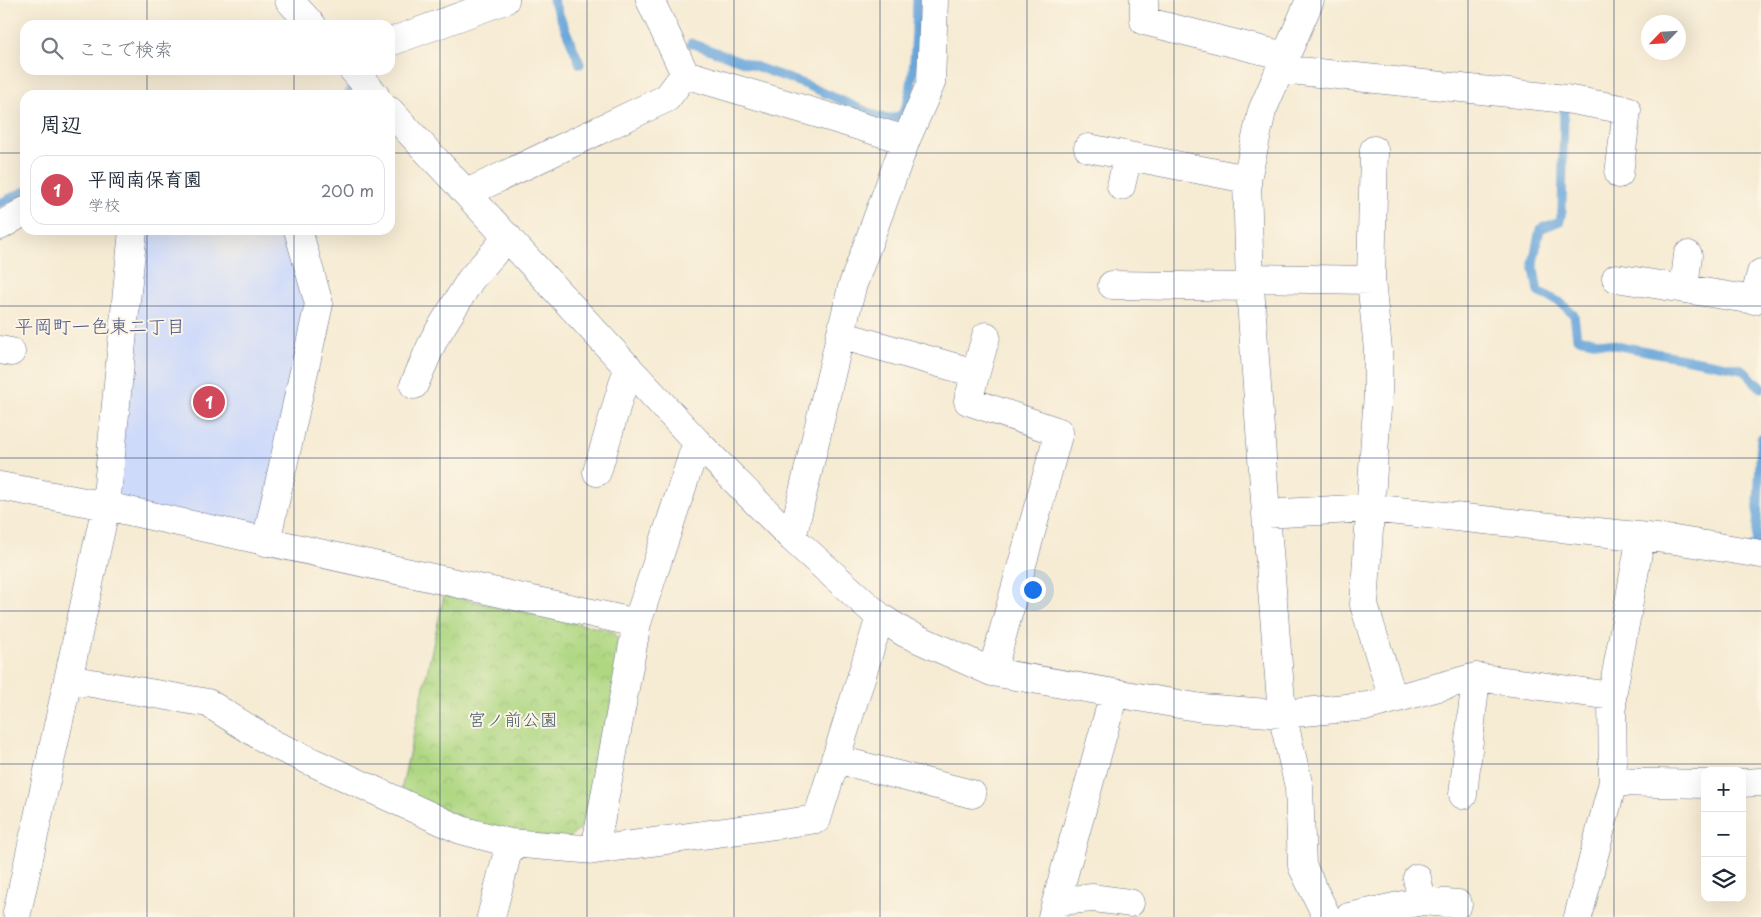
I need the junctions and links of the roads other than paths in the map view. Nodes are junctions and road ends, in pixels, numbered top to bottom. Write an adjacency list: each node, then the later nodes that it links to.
1 (289, 0): 7 (street)
2 (505, 0): 8 (street)
3 (650, 0): 10 (street)
4 (934, 0): 14 (street)
5 (1144, 0): 9 (street)
6 (1310, 0): 9 (street)
7 (307, 20)
8 (395, 40)
9 (1283, 62): 18 (street); 19 (street)
10 (685, 74): 14 (street); 21 (street)
11 (358, 75): 12 (street)
12 (371, 90)
13 (395, 116): 21 (street)
14 (906, 140): 34 (street)
15 (1088, 148): 17 (street)
16 (1374, 150): 30 (street)
17 (1128, 156): 19 (street); 20 (street)
18 (1619, 174)
19 (1246, 179): 31 (street)
20 (1121, 186)
21 (467, 193): 26 (street)
22 (20, 214): 23 (street)
23 (0, 226)
24 (133, 235): 42 (street)
25 (299, 235): 47 (street)
26 (508, 237): 36 (street); 38 (street)
27 (1688, 255): 33 (street)
28 (1761, 273): 33 (street)
29 (1616, 278): 33 (street)
30 (1371, 280): 31 (street); 43 (street)
31 (1250, 283): 32 (street); 44 (street)
32 (1112, 285)
33 (1684, 289)
34 (840, 335): 37 (street); 46 (street)
35 (986, 336): 37 (street)
36 (628, 367): 39 (street); 40 (street)
37 (975, 372): 51 (street)
38 (414, 385)
39 (697, 442): 46 (street); 50 (street)
40 (597, 472)
41 (0, 486): 42 (street)
42 (106, 506): 47 (street); 53 (street)
43 (1369, 508): 44 (street); 45 (street); 56 (street)
44 (1266, 514): 57 (street)
45 (1641, 536): 48 (street); 55 (street)
46 (792, 538): 49 (street)
47 (266, 542): 50 (street)
48 (1761, 554)
49 (880, 617): 51 (street); 58 (street)
50 (637, 623): 66 (street)
51 (992, 672): 54 (street)
52 (1476, 677): 55 (street); 56 (street); 64 (street)
53 (68, 679): 65 (street); 70 (street)
54 (1114, 694): 57 (street); 69 (street)
55 (1612, 696): 59 (street)
56 (1393, 699): 57 (street)
57 (1282, 714): 72 (street)
58 (834, 759): 63 (street); 66 (street)
59 (1614, 782): 62 (street); 74 (street)
60 (1761, 782): 61 (street)
61 (1746, 783)
62 (1701, 784)
63 (972, 794)
64 (1462, 795)
65 (510, 843): 66 (street); 71 (street)
66 (595, 850)
67 (1130, 903): 69 (street)
68 (1458, 904): 73 (street)
69 (1055, 909)
70 (17, 912)
71 (491, 917)
72 (1327, 917)
73 (1350, 917)
74 (1578, 917)

